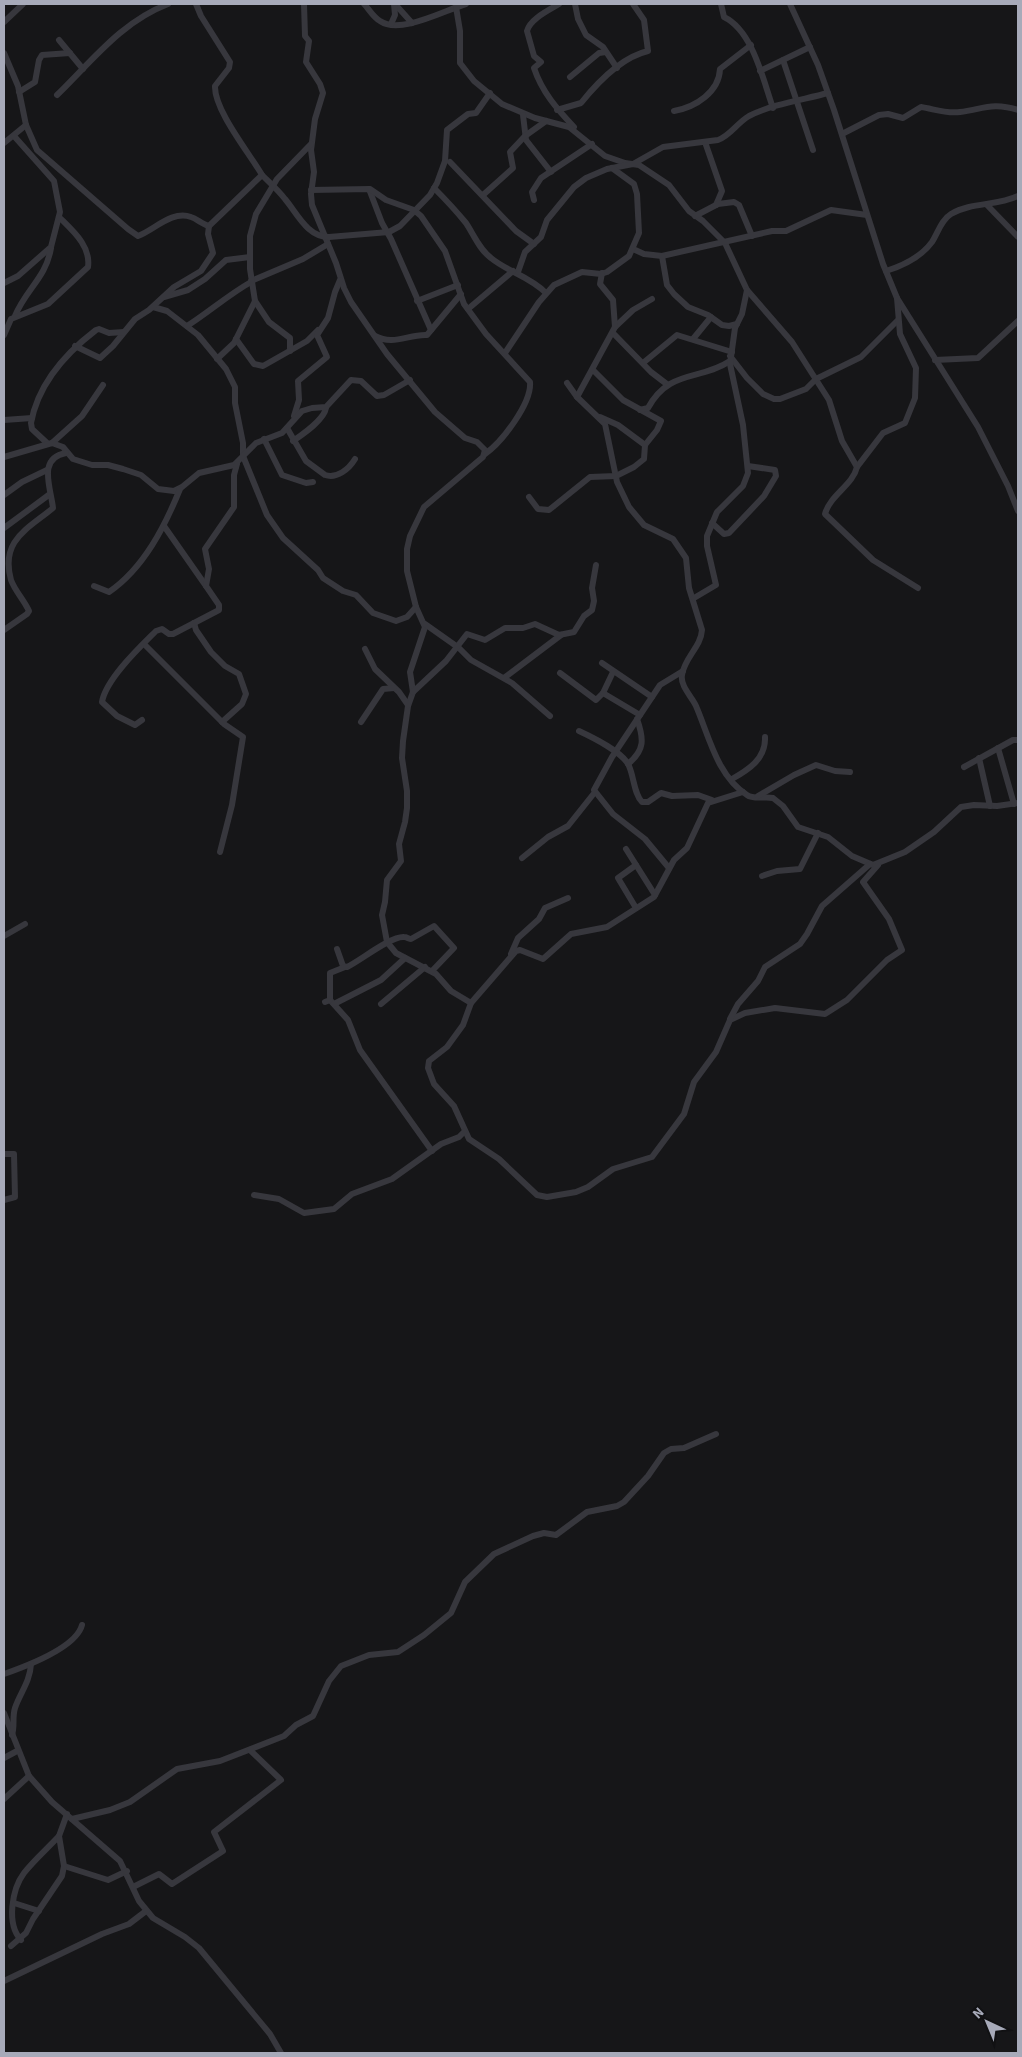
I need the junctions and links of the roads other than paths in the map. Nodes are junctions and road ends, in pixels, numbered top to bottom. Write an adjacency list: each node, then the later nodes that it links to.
1 (23, 4): 14 (street)
2 (168, 4): 26 (street)
3 (196, 4): 54 (street)
4 (304, 4): 47 (street)
5 (364, 4): 16 (street)
6 (394, 4): 15 (street); 16 (street)
7 (466, 4): 13 (street)
8 (559, 4): 35 (street)
9 (575, 4): 21 (street)
10 (633, 4): 25 (street)
11 (721, 4): 18 (street)
12 (790, 4): 19 (street)
13 (453, 5): 15 (street); 30 (street)
14 (4, 22)
15 (412, 23): 16 (street)
16 (391, 24)
17 (58, 40): 20 (street)
18 (750, 45): 27 (street); 37 (street)
19 (810, 47): 23 (street); 31 (street)
20 (70, 52): 26 (street); 29 (street)
21 (606, 52): 25 (street); 28 (street)
22 (4, 53): 24 (street)
23 (783, 60): 27 (street); 33 (street)
24 (6, 62): 29 (street)
25 (617, 68): 35 (street)
26 (83, 69): 32 (street)
27 (760, 71): 34 (street)
28 (570, 78)
29 (19, 92): 40 (street)
30 (490, 93): 39 (street); 56 (street)
31 (828, 93): 33 (street); 42 (street)
32 (57, 95)
33 (798, 101): 34 (street); 49 (street)
34 (773, 108): 45 (street)
35 (557, 110): 41 (street)
36 (1018, 110): 42 (street)
37 (674, 111)
38 (523, 114): 44 (street)
39 (546, 121): 41 (street); 44 (street)
40 (26, 126): 43 (street); 68 (street)
41 (580, 134): 48 (street)
42 (842, 134): 65 (street)
43 (14, 136): 46 (street); 67 (street)
44 (525, 136): 53 (street); 59 (street)
45 (705, 142): 51 (street); 63 (street)
46 (4, 143)
47 (312, 143): 55 (street); 58 (street)
48 (592, 144): 51 (street); 53 (street)
49 (813, 150)
50 (450, 162): 59 (street)
51 (633, 164): 52 (street); 66 (street)
52 (612, 168): 75 (street); 77 (street)
53 (551, 172): 61 (street)
54 (262, 175): 55 (street); 68 (street)
55 (272, 186): 71 (street); 79 (street)
56 (434, 188): 64 (street); 81 (street)
57 (369, 189): 58 (street); 64 (street); 69 (street)
58 (311, 190): 71 (street)
59 (483, 195): 75 (street)
60 (1018, 196): 62 (street)
61 (534, 200)
62 (987, 204): 72 (street); 80 (street)
63 (716, 205): 66 (street); 70 (street)
64 (414, 210): 69 (street); 86 (street)
65 (867, 215): 70 (street); 80 (street)
66 (696, 216): 73 (street)
67 (59, 217): 76 (street); 97 (street)
68 (209, 226): 90 (street)
69 (388, 232): 71 (street); 94 (street)
70 (752, 236): 73 (street)
71 (324, 237): 74 (street)
72 (1018, 237)
73 (725, 243): 78 (street); 87 (street)
74 (328, 244): 83 (street); 84 (street)
75 (534, 244): 81 (street)
76 (51, 247): 85 (street); 97 (street)
77 (633, 249): 78 (street); 82 (street)
78 (662, 256): 98 (street)
79 (250, 257): 84 (street); 90 (street)
80 (886, 271): 91 (street)
81 (515, 272): 88 (street); 96 (street)
82 (602, 273): 88 (street); 105 (street)
83 (341, 278): 103 (street); 108 (street)
84 (251, 282): 93 (street); 102 (street)
85 (4, 283)
86 (458, 285): 89 (street); 94 (street)
87 (747, 290): 101 (street); 119 (street)
88 (546, 293): 113 (street)
89 (461, 294): 96 (street); 104 (street)
90 (164, 297): 95 (street)
91 (897, 298): 99 (street); 116 (street)
92 (652, 299): 105 (street)
93 (255, 301): 109 (street); 112 (street)
94 (417, 301): 104 (street)
95 (153, 307): 102 (street); 106 (street)
96 (468, 309): 113 (street)
97 (15, 316): 107 (street)
98 (711, 317): 101 (street); 110 (street)
99 (897, 321): 119 (street); 143 (street)
100 (1018, 321): 116 (street)
101 (736, 324): 114 (street)
102 (187, 326): 115 (street)
103 (321, 328): 112 (street); 129 (street)
104 (431, 330): 108 (street)
105 (614, 330): 117 (street); 118 (street)
106 (124, 332): 111 (street); 111 (street)
107 (4, 335)
108 (374, 335): 120 (street)
109 (236, 339): 112 (street); 115 (street)
110 (692, 339): 114 (street); 117 (street)
111 (75, 346): 128 (street)
112 (290, 352)
113 (504, 354): 137 (street)
114 (731, 356): 119 (street); 123 (street); 142 (street)
115 (217, 359): 138 (street)
116 (935, 360): 151 (street)
117 (643, 363): 123 (street)
118 (594, 370): 124 (street); 126 (street)
119 (816, 379): 143 (street)
120 (410, 380): 125 (street); 137 (street)
121 (567, 383): 124 (street)
122 (103, 385): 134 (street)
123 (668, 385): 126 (street)
124 (577, 397): 127 (street)
125 (326, 408): 129 (street); 133 (street)
126 (640, 410): 135 (street)
127 (599, 417): 135 (street); 145 (street)
128 (32, 418): 130 (street); 134 (street)
129 (293, 419): 131 (street)
130 (4, 420)
131 (287, 428): 132 (street); 133 (street)
132 (264, 439): 138 (street); 146 (street)
133 (293, 441): 140 (street)
134 (50, 443): 136 (street); 139 (street)
135 (645, 445): 145 (street)
136 (66, 453): 144 (street); 147 (street)
137 (485, 454): 160 (street)
138 (243, 456): 141 (street); 160 (street)
139 (4, 457)
140 (354, 459)
141 (238, 462): 147 (street); 157 (street)
142 (748, 466): 152 (street); 152 (street)
143 (857, 467): 158 (street)
144 (48, 470): 148 (street); 149 (street)
145 (616, 476): 150 (street); 159 (street)
146 (313, 482)
147 (180, 489): 153 (street)
148 (50, 494): 154 (street); 163 (street)
149 (4, 495)
150 (529, 497)
151 (1018, 511)
152 (712, 522): 159 (street)
153 (164, 526): 156 (street); 157 (street)
154 (4, 528)
155 (596, 565): 164 (street)
156 (94, 586)
157 (206, 586): 161 (street)
158 (918, 588)
159 (694, 598): 169 (street)
160 (416, 606): 162 (street)
161 (194, 623): 165 (street); 181 (street)
162 (425, 624): 166 (street); 174 (street)
163 (4, 630)
164 (561, 635): 166 (street); 172 (street)
165 (144, 644): 180 (street); 181 (street)
166 (457, 647): 172 (street); 174 (street)
167 (365, 649): 173 (street)
168 (602, 663): 170 (street)
169 (683, 671): 176 (street); 192 (street)
170 (613, 672): 175 (street); 176 (street)
171 (560, 673): 175 (street)
172 (504, 678): 178 (street)
173 (394, 688): 177 (street); 182 (street)
174 (413, 692): 177 (street)
175 (603, 693): 179 (street)
176 (652, 697): 179 (street)
177 (408, 705): 213 (street)
178 (550, 716)
179 (639, 717): 187 (street); 189 (street)
180 (142, 720)
181 (222, 722): 201 (street)
182 (362, 722)
183 (579, 730): 187 (street)
184 (765, 737): 192 (street)
185 (1018, 740): 186 (street)
186 (998, 748): 188 (street); 197 (street)
187 (615, 753): 189 (street); 193 (street)
188 (979, 758): 190 (street); 198 (street)
189 (628, 764): 196 (street)
190 (964, 767)
191 (850, 772): 195 (street)
192 (732, 779): 194 (street)
193 (594, 792): 202 (street); 206 (street)
194 (743, 792): 195 (street); 196 (street)
195 (756, 797): 199 (street)
196 (712, 800): 206 (street)
197 (1016, 803): 198 (street)
198 (990, 806): 204 (street)
199 (818, 833): 203 (street); 207 (street)
200 (626, 849): 205 (street)
201 (220, 852)
202 (522, 858)
203 (870, 864): 204 (street); 223 (street)
204 (878, 864): 223 (street)
205 (636, 865): 208 (street); 210 (street)
206 (669, 868): 208 (street)
207 (762, 876)
208 (655, 895): 210 (street)
209 (568, 898): 215 (street)
210 (636, 908): 215 (street)
211 (26, 924): 212 (street)
212 (4, 936)
213 (387, 942): 216 (street); 217 (street); 219 (street)
214 (337, 949): 217 (street)
215 (510, 957): 221 (street)
216 (405, 958): 218 (street); 220 (street)
217 (345, 967): 220 (street)
218 (425, 967): 219 (street); 222 (street)
219 (432, 971): 221 (street)
220 (330, 1002): 225 (street)
221 (471, 1003): 224 (street)
222 (381, 1004)
223 (730, 1020): 224 (street)
224 (464, 1132): 225 (street)
225 (432, 1151): 227 (street)
226 (4, 1154): 228 (street)
227 (254, 1195)
228 (4, 1200)
229 (716, 1434): 235 (street)
230 (82, 1625): 231 (street)
231 (31, 1664): 232 (street); 234 (street)
232 (4, 1674)
233 (4, 1713): 234 (street)
234 (12, 1736): 236 (street)
235 (250, 1750): 241 (street); 245 (street)
236 (17, 1751): 237 (street); 238 (street)
237 (4, 1758)
238 (29, 1776): 239 (street); 240 (street)
239 (4, 1799)
240 (67, 1814): 241 (street); 242 (street)
241 (72, 1819): 244 (street)
242 (59, 1836): 243 (street); 246 (street)
243 (64, 1866): 244 (street); 248 (street)
244 (127, 1871): 245 (street)
245 (133, 1887): 247 (street)
246 (14, 1903): 248 (street); 249 (street)
247 (146, 1910): 251 (street); 252 (street)
248 (39, 1911): 249 (street)
249 (20, 1940): 250 (street)
250 (12, 1946)
251 (4, 1981)
252 (280, 2053)

